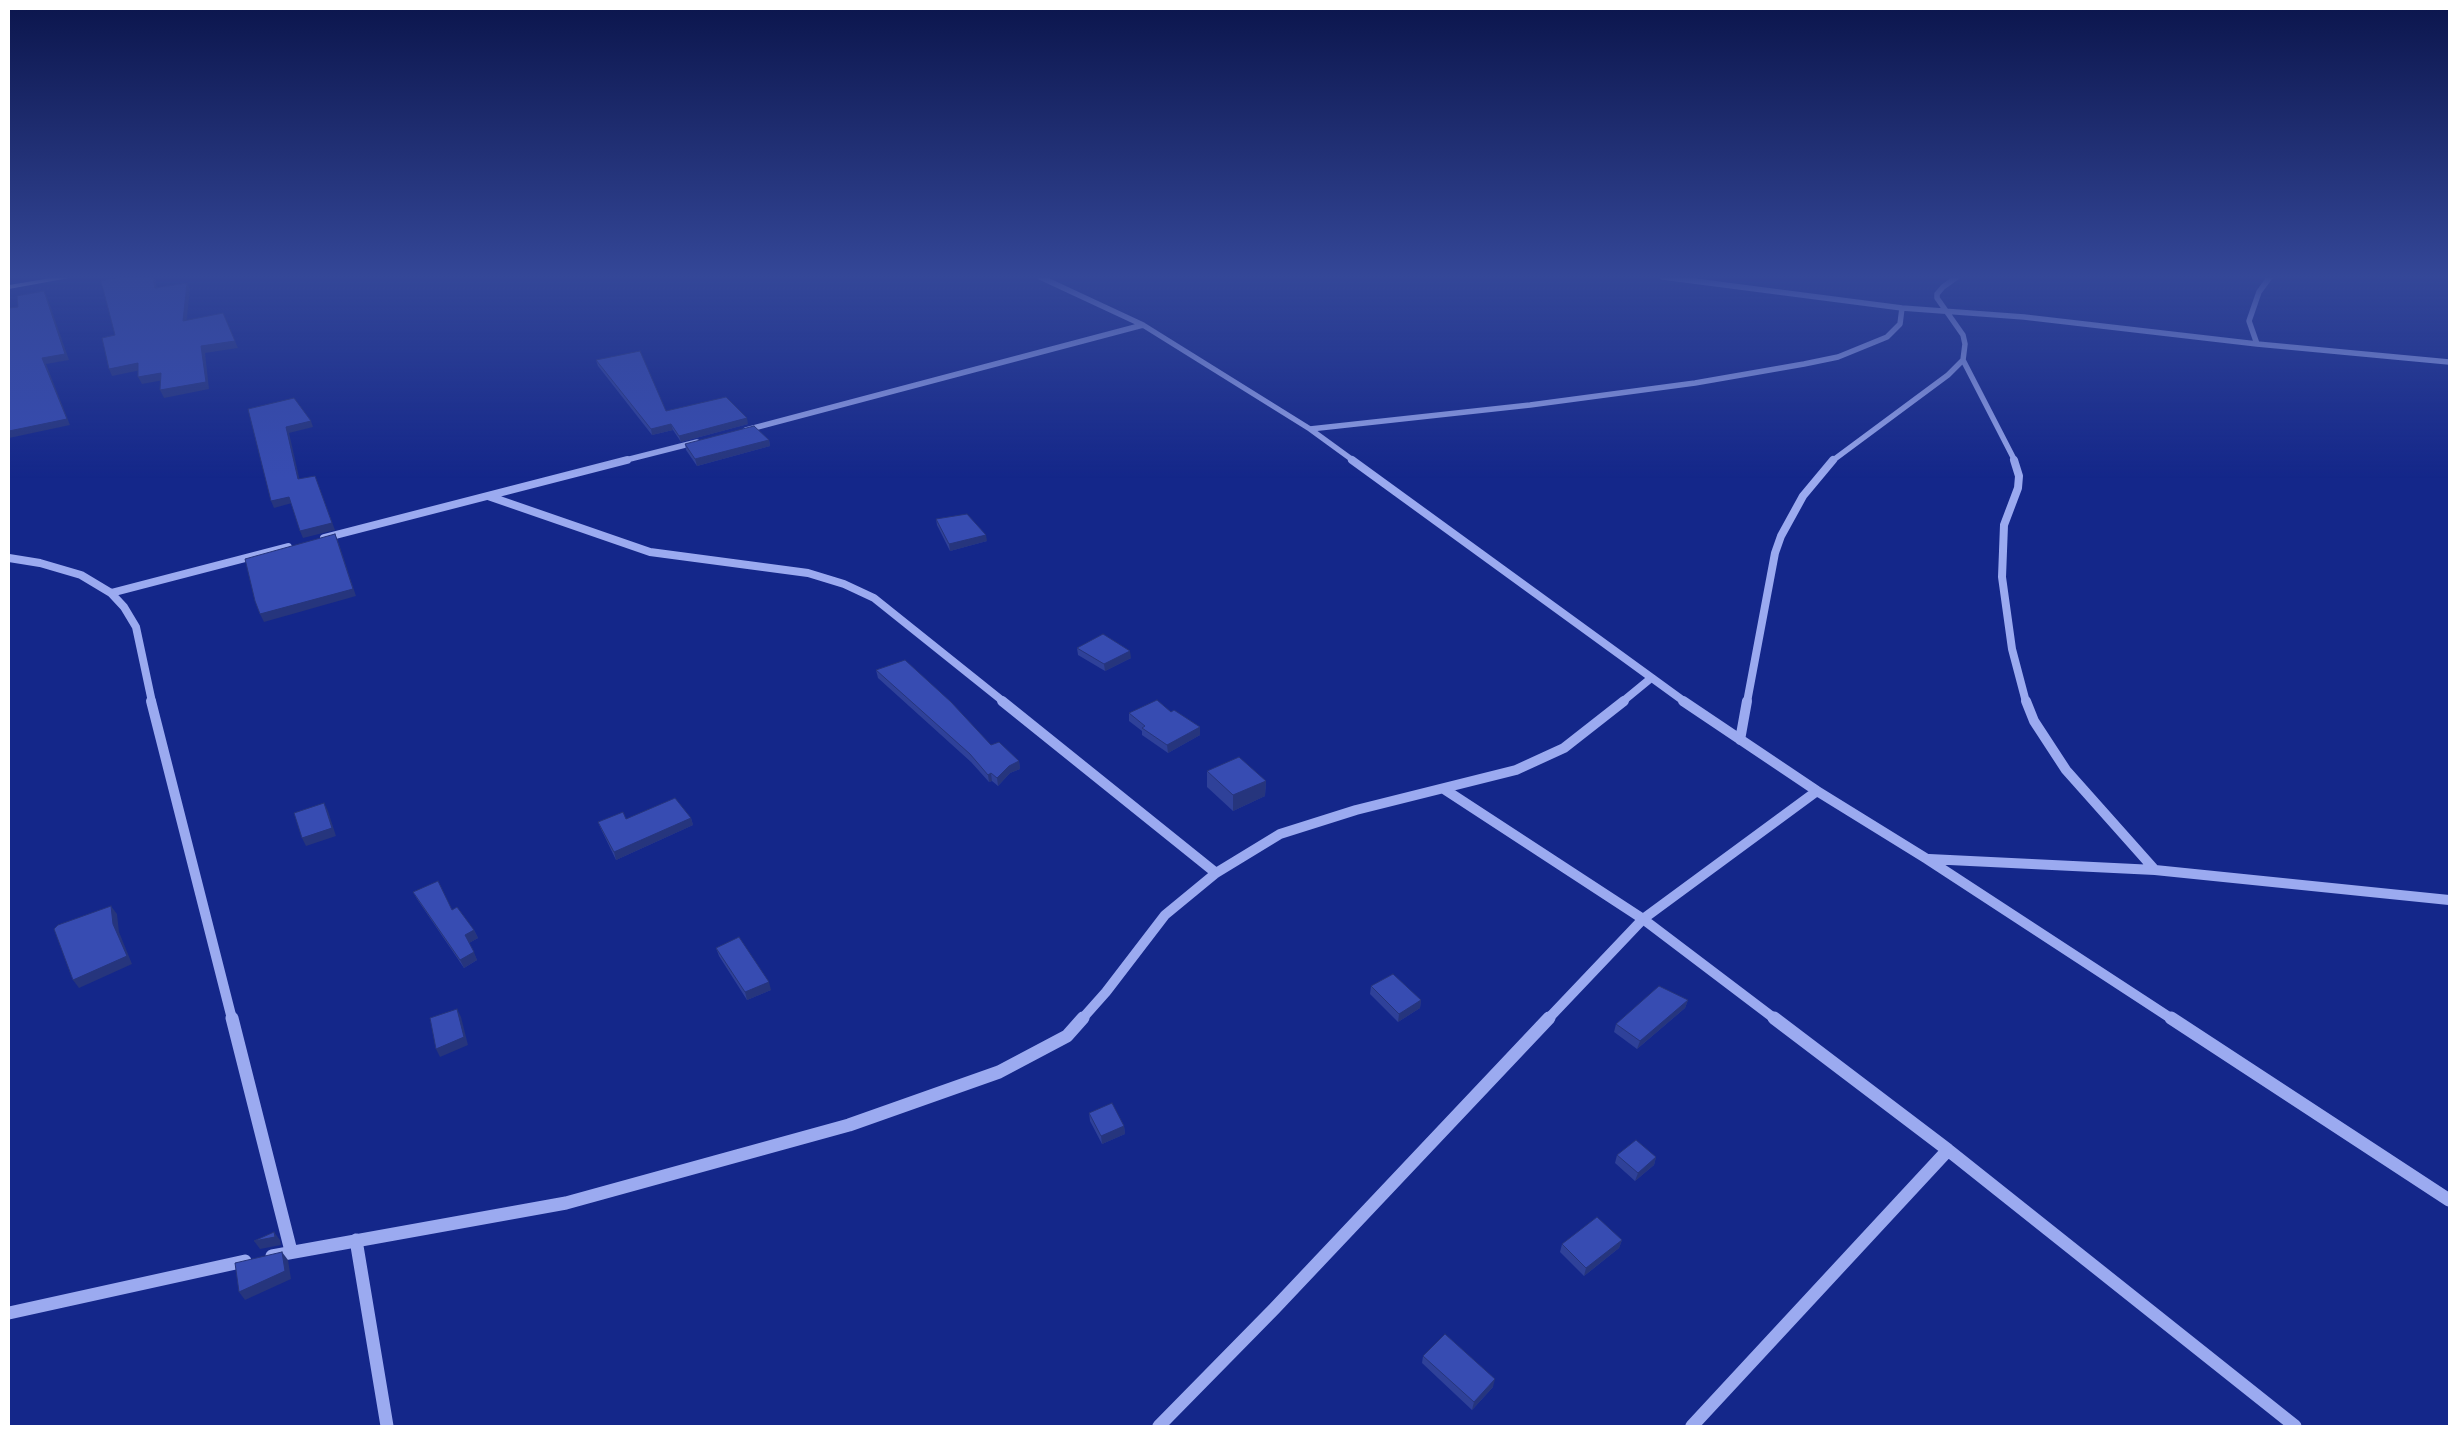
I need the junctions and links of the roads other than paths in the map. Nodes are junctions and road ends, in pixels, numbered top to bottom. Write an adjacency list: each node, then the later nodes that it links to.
1 (1071, 344): 9 (street)
2 (1174, 344): 8 (street)
3 (1869, 344): 8 (street)
4 (1965, 344): 6 (street)
5 (2257, 344): 7 (street)
6 (1962, 360): 17 (street); 21 (street)
7 (2449, 362)
8 (1310, 428): 16 (street)
9 (741, 431)
10 (703, 440): 11 (street)
11 (488, 496): 12 (street); 22 (street)
12 (314, 540)
13 (295, 545): 15 (street)
14 (9, 558): 15 (street)
15 (111, 593): 28 (street)
16 (1650, 679): 17 (street); 18 (street)
17 (1740, 740): 19 (street)
18 (1444, 789): 22 (street); 24 (street)
19 (1817, 791): 20 (street); 24 (street)
20 (1926, 859): 21 (street); 26 (street)
21 (2155, 870): 23 (street)
22 (1216, 873): 27 (street)
23 (2449, 900)
24 (1643, 919): 25 (street); 31 (street)
25 (1948, 1150): 32 (street); 33 (street)
26 (2449, 1200)
27 (356, 1240): 28 (street); 30 (street)
28 (291, 1252): 29 (street)
29 (9, 1313)
30 (387, 1426)
31 (1159, 1426)
32 (1692, 1426)
33 (2295, 1426)

